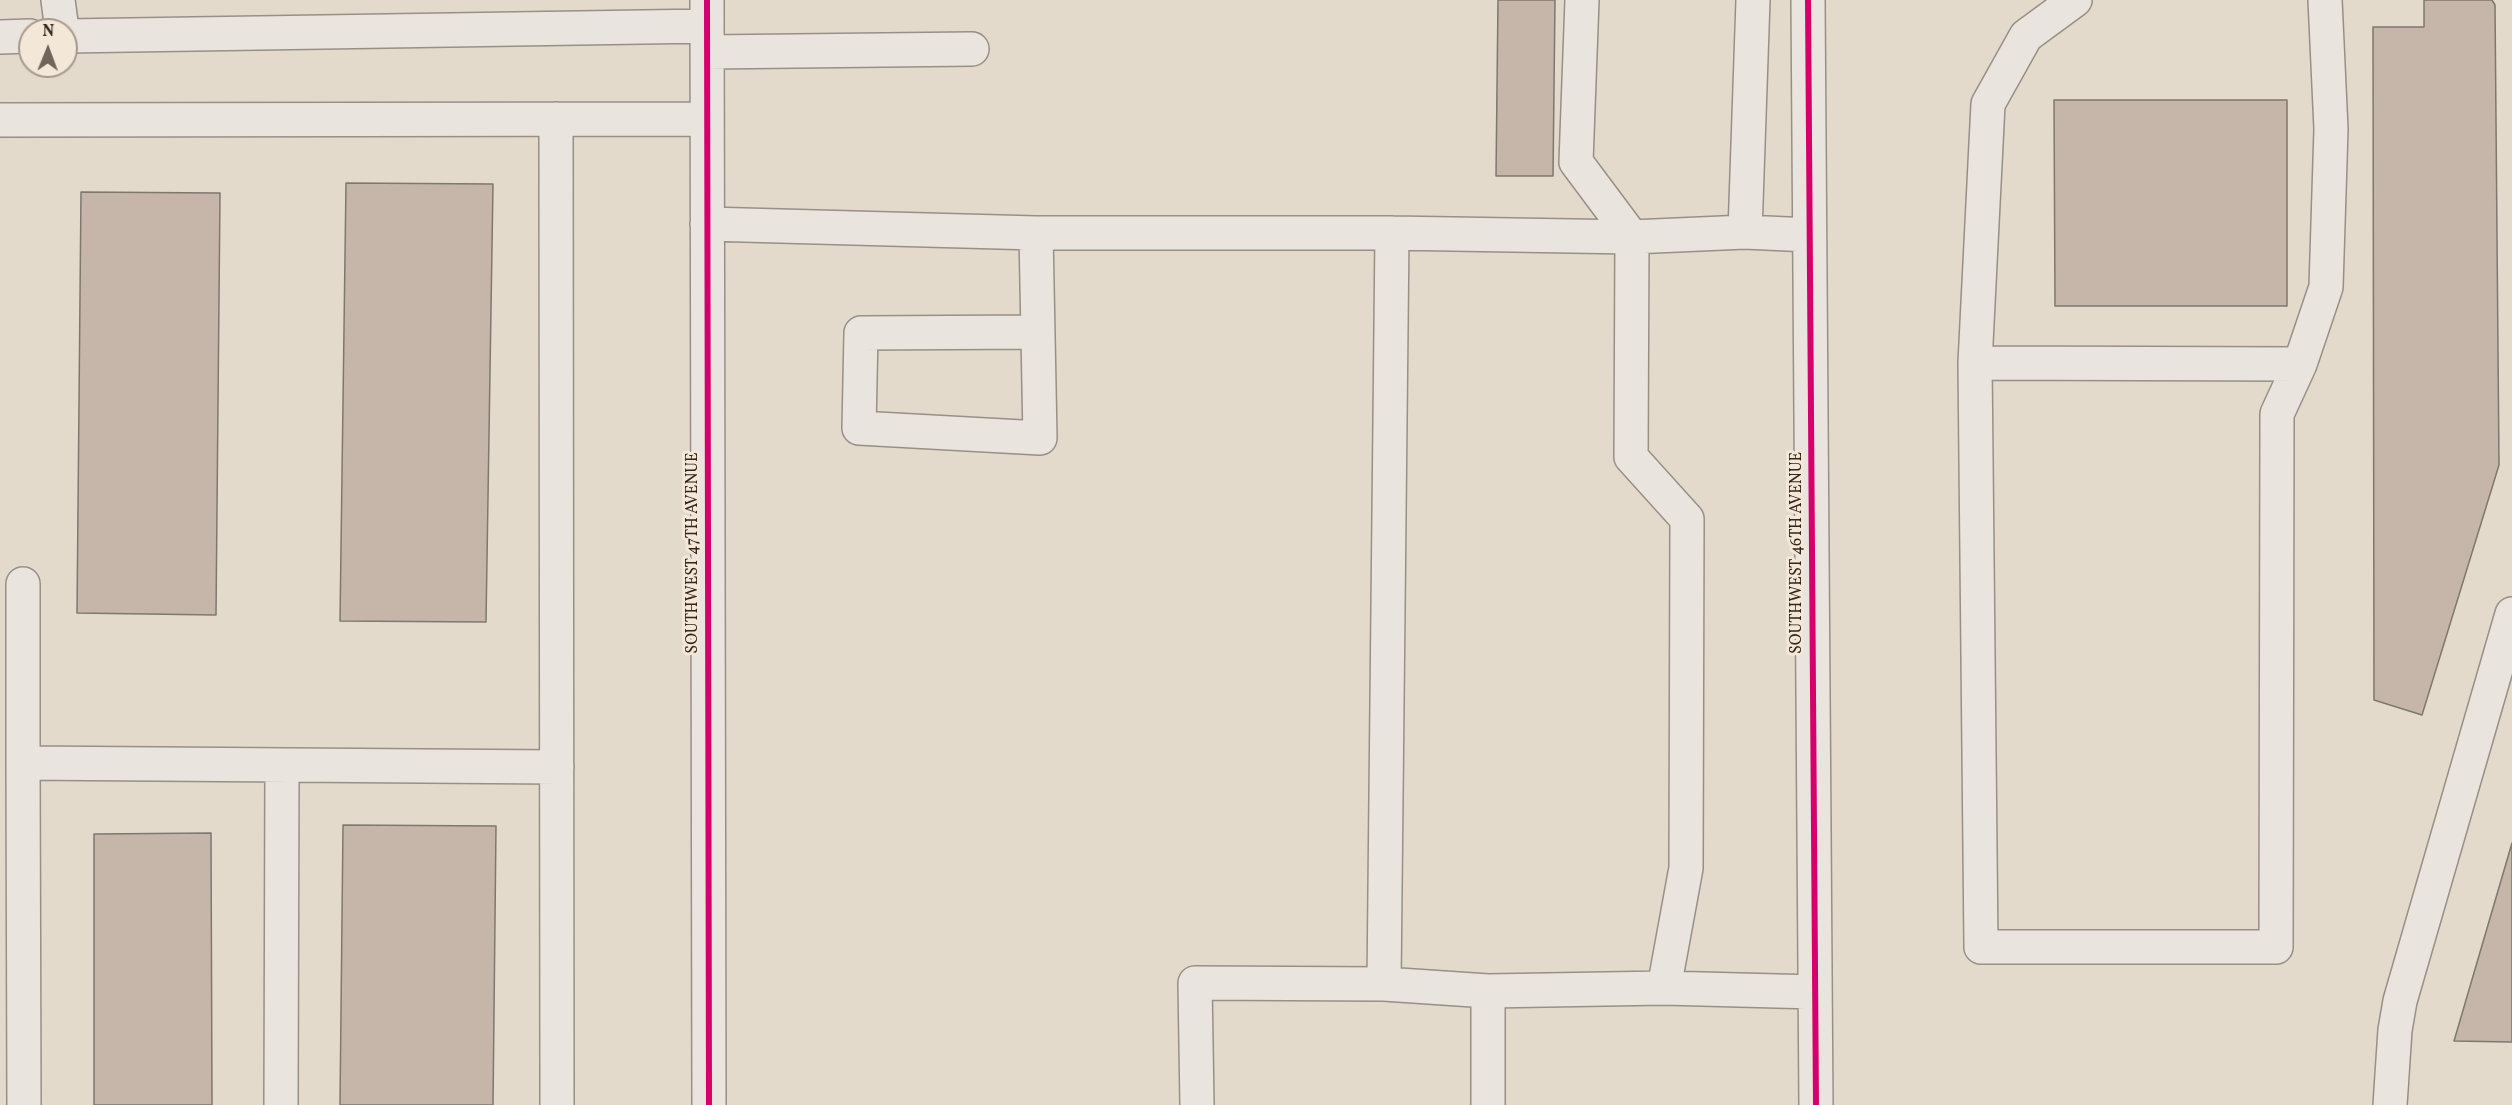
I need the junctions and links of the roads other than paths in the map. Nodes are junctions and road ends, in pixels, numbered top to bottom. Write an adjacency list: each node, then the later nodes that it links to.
1 (58, 0): 7 (street)
2 (1582, 0): 21 (street)
3 (1753, 0): 18 (street)
4 (1808, 0): 20 (street, SOUTHWEST 46TH AVENUE)
5 (2075, 0): 23 (street)
6 (2325, 0): 24 (street)
7 (60, 18)
8 (707, 26): 10 (street); 12 (street); 14 (street, SOUTHWEST 47TH AVENUE)
9 (18, 36): 11 (street)
10 (78, 36)
11 (0, 37)
12 (972, 49)
13 (556, 119): 14 (street); 15 (street); 29 (street)
14 (707, 119): 16 (street, SOUTHWEST 47TH AVENUE)
15 (0, 120)
16 (707, 224): 19 (street); 37 (street, SOUTHWEST 47TH AVENUE)
17 (1392, 232): 19 (street); 21 (street); 30 (street)
18 (1745, 232): 20 (street); 21 (street)
19 (1036, 233): 22 (street)
20 (1809, 235): 33 (street, SOUTHWEST 46TH AVENUE)
21 (1632, 237): 31 (street)
22 (1038, 332): 22 (street)
23 (1975, 363): 24 (street); 24 (street)
24 (2300, 364)
25 (22, 584): 27 (street)
26 (2512, 614): 41 (street)
27 (23, 763): 28 (street); 34 (street)
28 (282, 765): 29 (street); 35 (street)
29 (557, 767): 36 (street)
30 (1384, 984): 32 (street); 38 (street)
31 (1664, 988): 32 (street); 33 (street)
32 (1488, 991): 39 (street)
33 (1815, 992): 40 (street, SOUTHWEST 46TH AVENUE)
34 (24, 1105)
35 (281, 1105)
36 (557, 1105)
37 (709, 1105)
38 (1197, 1105)
39 (1488, 1105)
40 (1816, 1105)
41 (2390, 1105)

